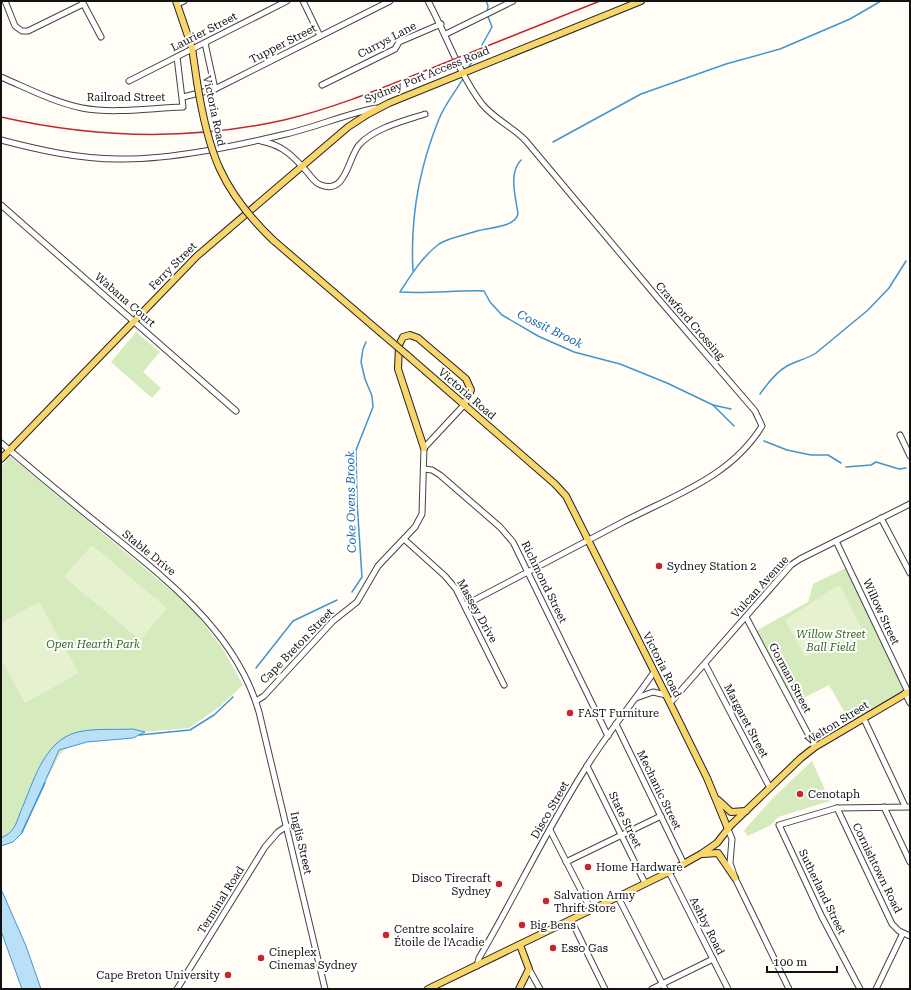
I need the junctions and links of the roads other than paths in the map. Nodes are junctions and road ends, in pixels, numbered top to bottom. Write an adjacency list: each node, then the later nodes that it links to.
1 (5, 1): 9 (street)
2 (184, 1): 10 (street)
3 (287, 1): 15 (street, Laurier Street)
4 (304, 1): 13 (street)
5 (390, 1): 13 (street, Tupper Street)
6 (428, 1): 11 (street, Crawford Crossing)
7 (513, 1): 12 (street)
8 (641, 1): 18 (main road, Sydney Port Access Road)
9 (83, 2): 14 (street)
10 (176, 2): 16 (main road, Victoria Road)
11 (441, 24): 12 (street, Crawford Crossing); 21 (street, Currys Lane)
12 (446, 34): 18 (street, Crawford Crossing)
13 (320, 36): 22 (street, Tupper Street)
14 (100, 37)
15 (205, 43): 16 (street, Laurier Street); 22 (street)
16 (192, 48): 17 (street, Laurier Street); 31 (main road, Victoria Road, bridge)
17 (177, 57): 20 (street, Laurier Street); 23 (street, Railroad Street)
18 (464, 73): 24 (main road, Sydney Port Access Road); 43 (street, Crawford Crossing)
19 (1, 77): 23 (street, Railroad Street)
20 (129, 81)
21 (322, 85)
22 (215, 89): 23 (street, Tupper Street)
23 (182, 97)
24 (378, 108): 27 (street, Sydney Port Access Road); 28 (main road, Ferry Street)
25 (425, 114): 28 (street)
26 (1, 140): 27 (street, Sydney Port Access Road)
27 (258, 140): 28 (street)
28 (301, 166): 30 (main road, Ferry Street)
29 (1, 205): 30 (street, Wabana Court)
30 (134, 321): 32 (street, Wabana Court); 36 (main road, Ferry Street)
31 (464, 406): 35 (street); 35 (main road); 43 (main road, Victoria Road)
32 (236, 411)
33 (900, 435): 37 (street)
34 (1, 444): 36 (street, Stable Drive)
35 (424, 448): 39 (street, Cape Breton Street)
36 (9, 450): 38 (main road, Ferry Street); 55 (street, Stable Drive)
37 (910, 456)
38 (1, 459)
39 (424, 470): 42 (street, Cape Breton Street); 45 (street, Richmond Street)
40 (910, 504): 41 (street, Vulcan Avenue)
41 (881, 518): 44 (street, Vulcan Avenue); 46 (street)
42 (404, 539): 47 (street, Massey Drive); 55 (street, Cape Breton Street)
43 (589, 540): 45 (street, Crawford Crossing); 50 (main road, Victoria Road)
44 (836, 541): 48 (street, Vulcan Avenue); 52 (street, Willow Street)
45 (528, 572): 47 (street, Crawford Crossing); 60 (street, Richmond Street)
46 (910, 573)
47 (465, 605): 51 (street, Massey Drive)
48 (746, 617): 49 (street, Vulcan Avenue); 61 (street, Gorman Street)
49 (705, 664): 56 (street, Vulcan Avenue); 63 (street, Margaret Street)
50 (654, 672): 53 (main road, Victoria Road); 54 (street, Disco Street)
51 (504, 685)
52 (908, 692): 57 (street, Willow Street); 58 (main road, Welton Street)
53 (666, 695): 54 (street); 56 (main road, Victoria Road)
54 (635, 698): 59 (street, Disco Street)
55 (256, 702): 70 (street, Inglis Street)
56 (670, 703): 64 (main road, Victoria Road)
57 (910, 703)
58 (864, 718): 61 (main road, Welton Street); 66 (street)
59 (616, 724): 60 (street, Disco Street); 69 (street, Mechanic Street)
60 (608, 736): 62 (street, Disco Street)
61 (815, 747): 63 (main road, Welton Street)
62 (587, 766): 72 (street, Disco Street); 73 (street, State Street)
63 (770, 788): 68 (main road, Welton Street)
64 (714, 796): 68 (main road); 71 (main road, Victoria Road)
65 (884, 807): 66 (street); 67 (street); 76 (street)
66 (908, 807)
67 (837, 808): 84 (street, Cornishtown Road); 101 (street, Sutherland Street)
68 (748, 810): 71 (main road, Welton Street)
69 (661, 816): 73 (street); 77 (street, Mechanic Street)
70 (287, 826): 91 (street, Terminal Road); 92 (street, Inglis Street)
71 (728, 829): 74 (main road, Welton Street); 79 (street)
72 (550, 830): 75 (street); 88 (street, Disco Street)
73 (621, 835): 75 (street); 80 (street, State Street)
74 (702, 854): 77 (main road, Welton Street); 79 (main road)
75 (566, 862): 82 (street)
76 (910, 862)
77 (684, 864): 78 (main road, Welton Street)
78 (669, 872): 80 (main road, Welton Street); 87 (street, Ashby Road)
79 (735, 878): 100 (street)
80 (645, 883): 81 (main road, Welton Street)
81 (618, 897): 82 (main road, Welton Street); 90 (street)
82 (591, 910): 83 (main road, Welton Street)
83 (571, 920): 86 (main road, Welton Street); 96 (street)
84 (903, 933): 85 (street); 102 (street)
85 (910, 936)
86 (520, 944): 88 (main road, Welton Street); 89 (main road)
87 (713, 959): 90 (street); 99 (street, Ashby Road)
88 (477, 966): 93 (main road, Welton Street)
89 (529, 969): 94 (main road); 95 (street)
90 (662, 984): 97 (street); 98 (street)
91 (177, 989)
92 (325, 989)
93 (428, 989)
94 (519, 989)
95 (540, 989)
96 (605, 989)
97 (652, 989)
98 (665, 989)
99 (728, 989)
100 (790, 989)
101 (860, 989)
102 (876, 989)

